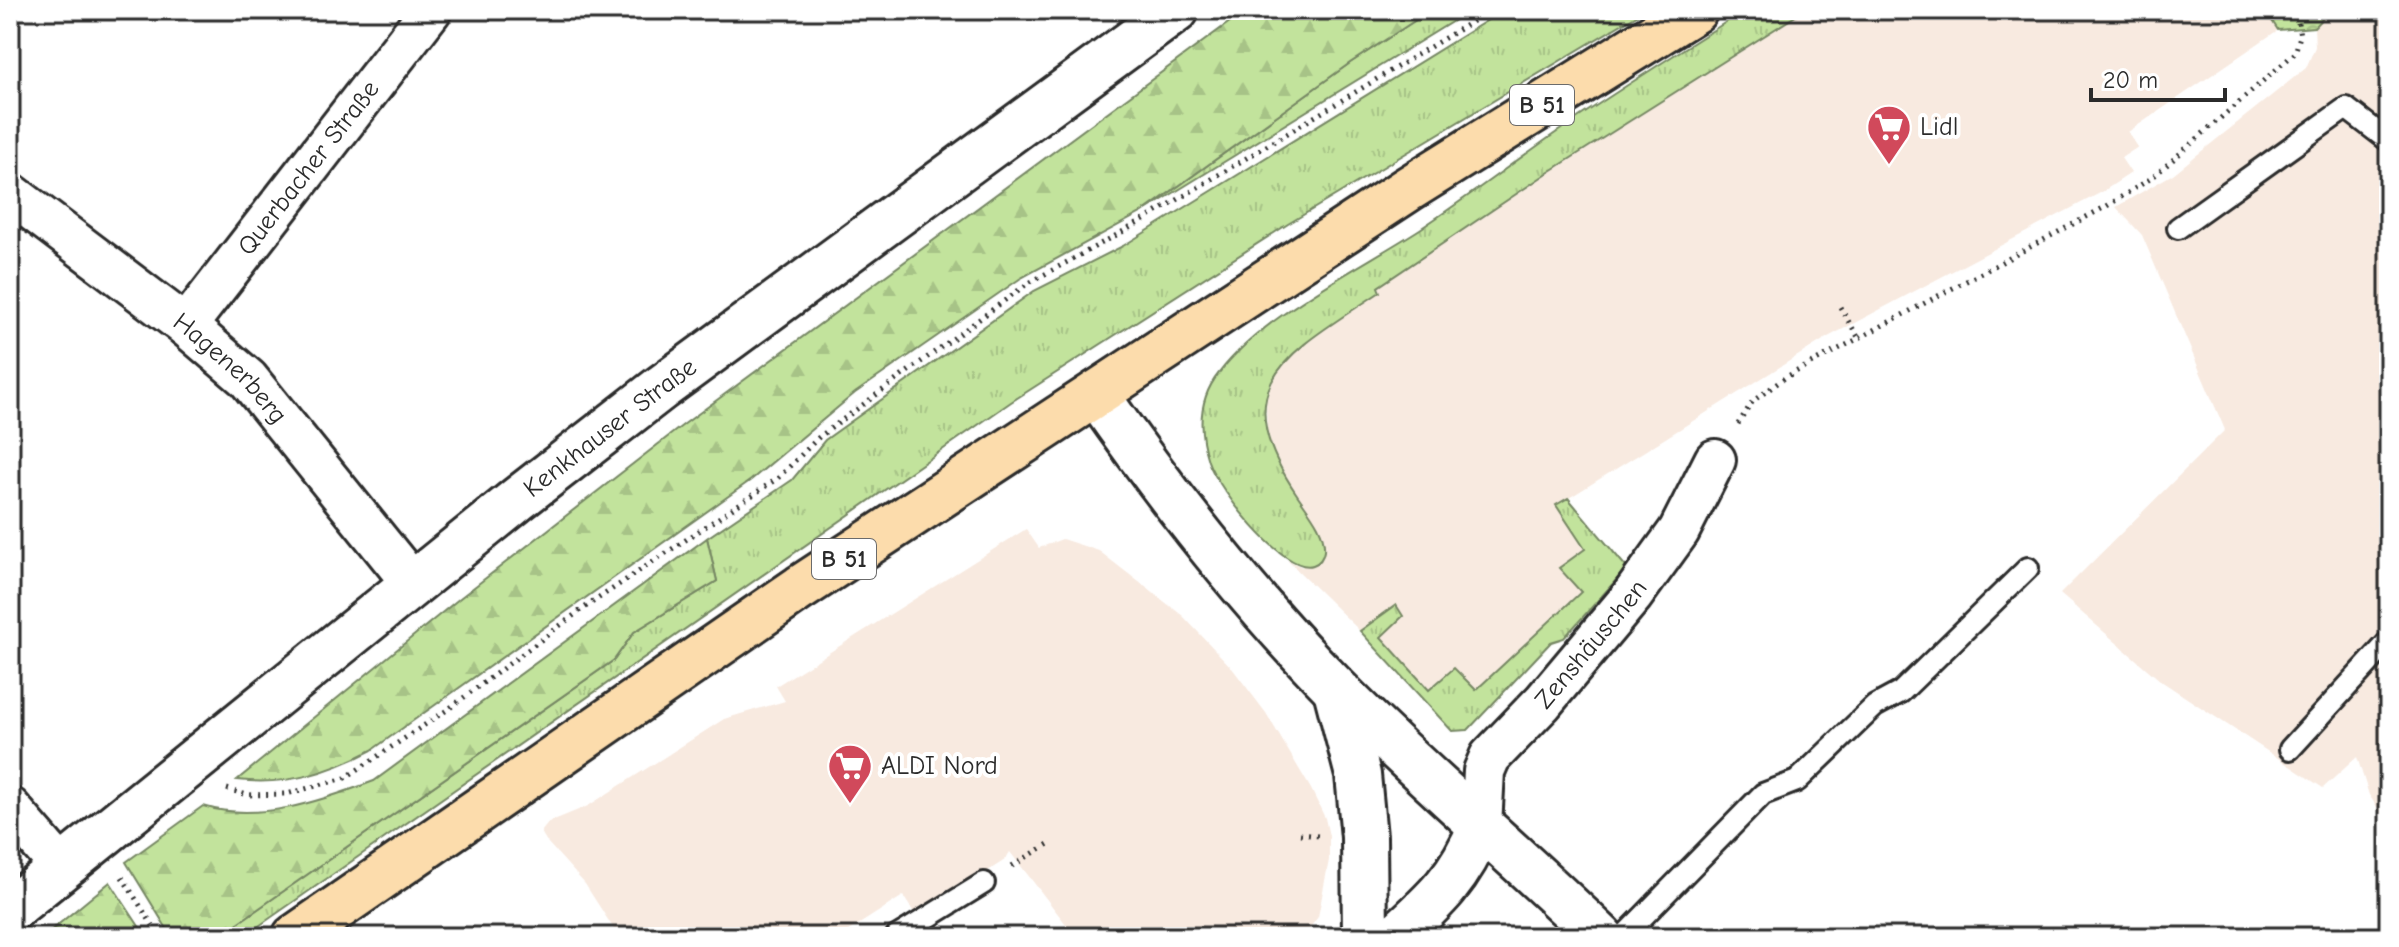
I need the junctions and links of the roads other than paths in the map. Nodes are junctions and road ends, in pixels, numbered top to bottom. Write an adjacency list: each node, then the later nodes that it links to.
1 (431, 10): 7 (street, Querbacher Straße)
2 (1176, 10): 11 (street, Kenkhauser Straße)
3 (1685, 16): 8 (main road, B 51)
4 (2389, 141): 6 (lane)
5 (10, 193): 7 (street, Hagenerberg)
6 (2178, 228)
7 (186, 326): 11 (street, Hagenerberg)
8 (1096, 394): 13 (street); 20 (main road, B 51)
9 (1715, 460): 16 (street, Zenshäuschen)
10 (2028, 568): 25 (lane)
11 (413, 584): 17 (street, Kenkhauser Straße)
12 (2389, 641): 14 (lane)
13 (1336, 690): 16 (street); 22 (street)
14 (2290, 749)
15 (10, 808): 17 (street)
16 (1481, 826): 23 (street); 24 (street)
17 (62, 868): 19 (street, Kenkhauser Straße)
18 (984, 883): 21 (lane)
19 (10, 910)
20 (295, 937)
21 (896, 937)
22 (1365, 937)
23 (1395, 937)
24 (1601, 937)
25 (1623, 937)

